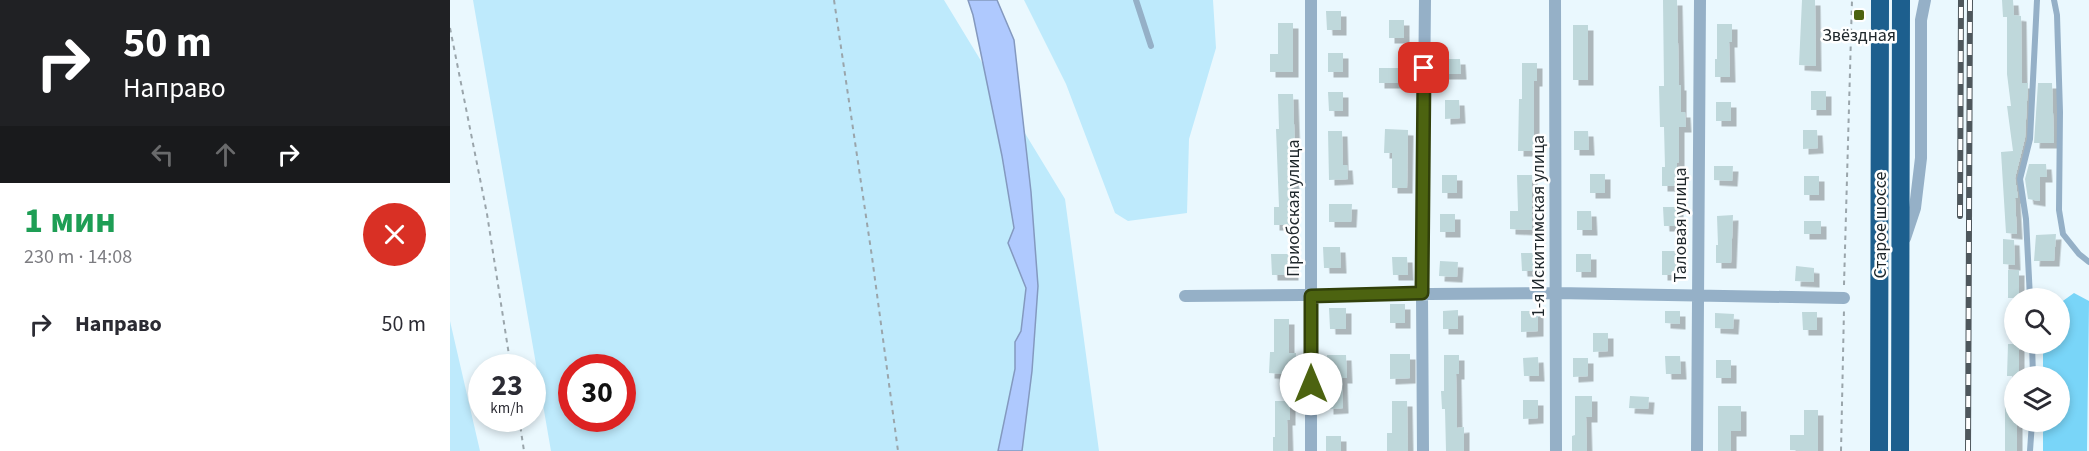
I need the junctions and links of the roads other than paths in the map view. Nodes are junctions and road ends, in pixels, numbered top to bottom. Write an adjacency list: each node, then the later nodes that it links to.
1 (1136, 0): 11 (lane)
2 (1311, 0): 18 (street, Приобская улица)
3 (1425, 0): 15 (street)
4 (1555, 0): 16 (street, 1-я Искитимская улица)
5 (1700, 0): 19 (street, Таловая улица)
6 (1880, 0): 26 (highway, Старое шоссе)
7 (1901, 0): 12 (highway, Старое шоссе)
8 (1925, 0): 12 (street)
9 (2037, 0): 14 (lane)
10 (2054, 0): 13 (lane)
11 (1151, 46)
12 (1901, 247): 27 (highway, Старое шоссе)
13 (2089, 262)
14 (2029, 288)
15 (1422, 293): 16 (street); 18 (street); 23 (street)
16 (1556, 293): 19 (street); 24 (street, 1-я Искитимская улица)
17 (1185, 296): 18 (street)
18 (1311, 296): 22 (street, Приобская улица)
19 (1697, 297): 20 (street); 25 (street, Таловая улица)
20 (1844, 298)
21 (2031, 432): 28 (lane)
22 (1311, 451)
23 (1423, 451)
24 (1556, 451)
25 (1697, 451)
26 (1879, 451)
27 (1900, 451)
28 (2030, 451)

